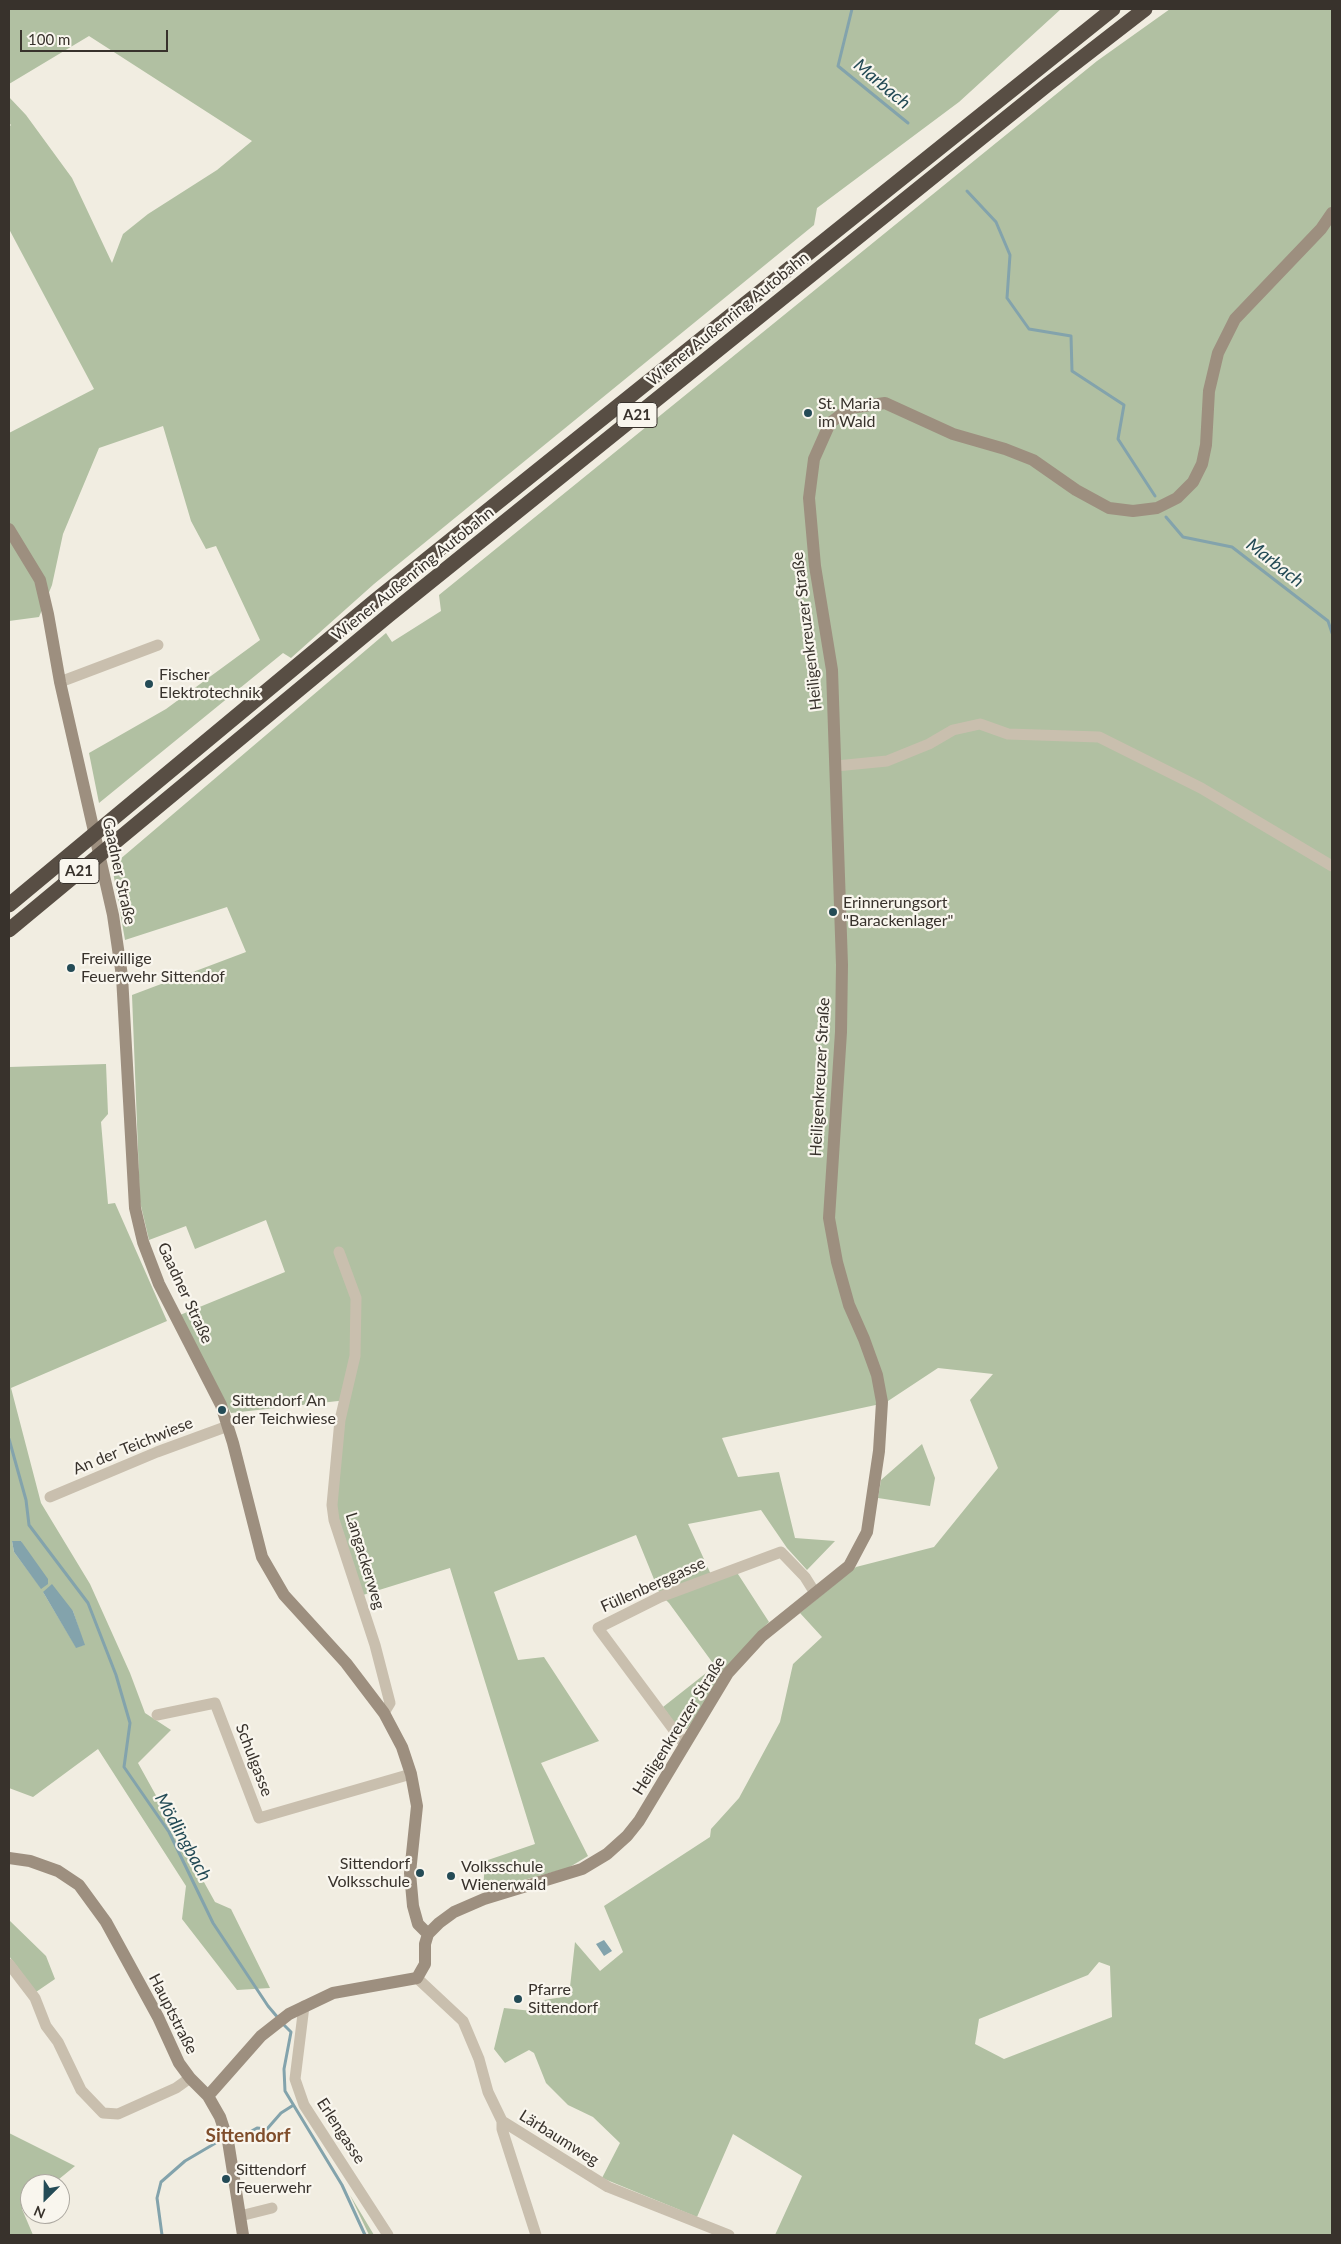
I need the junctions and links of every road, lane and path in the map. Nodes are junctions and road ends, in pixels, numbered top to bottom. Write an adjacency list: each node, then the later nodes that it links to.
1 (1113, 9): 9 (highway, Wiener Außenring Autobahn / A21)
2 (1145, 9): 10 (highway, Wiener Außenring Autobahn / A21)
3 (1332, 213): 7 (main road, Heiligenkreuzer Straße)
4 (9, 529): 6 (main road, Gaadner Straße)
5 (158, 645): 6 (street)
6 (60, 682): 12 (main road, Gaadner Straße)
7 (836, 766): 8 (street); 14 (main road, Heiligenkreuzer Straße)
8 (1332, 866)
9 (9, 906)
10 (9, 930)
11 (338, 1252): 15 (street, Langackerweg)
12 (228, 1426): 13 (street, An der Teichwiese); 15 (main road, Gaadner Straße)
13 (50, 1497)
14 (815, 1593): 17 (main road, Heiligenkreuzer Straße); 17 (street, Füllenberggasse)
15 (387, 1708): 18 (main road, Gaadner Straße)
16 (157, 1715): 18 (street, Schulgasse)
17 (685, 1745): 20 (main road, Heiligenkreuzer Straße)
18 (411, 1774): 20 (main road, Gaadner Straße)
19 (9, 1858): 24 (main road, Hauptstraße)
20 (428, 1934): 22 (main road)
21 (9, 1964): 24 (street)
22 (418, 1978): 23 (main road); 26 (street, Lärbaumweg)
23 (304, 2006): 25 (main road); 30 (street, Erlengasse)
24 (190, 2078): 25 (main road, Hauptstraße)
25 (208, 2096): 28 (main road, Hauptstraße)
26 (502, 2121): 31 (street); 32 (street, Lärbaumweg)
27 (272, 2208): 28 (street)
28 (240, 2216): 29 (main road, Hauptstraße)
29 (243, 2235)
30 (388, 2235)
31 (536, 2235)
32 (729, 2235)

